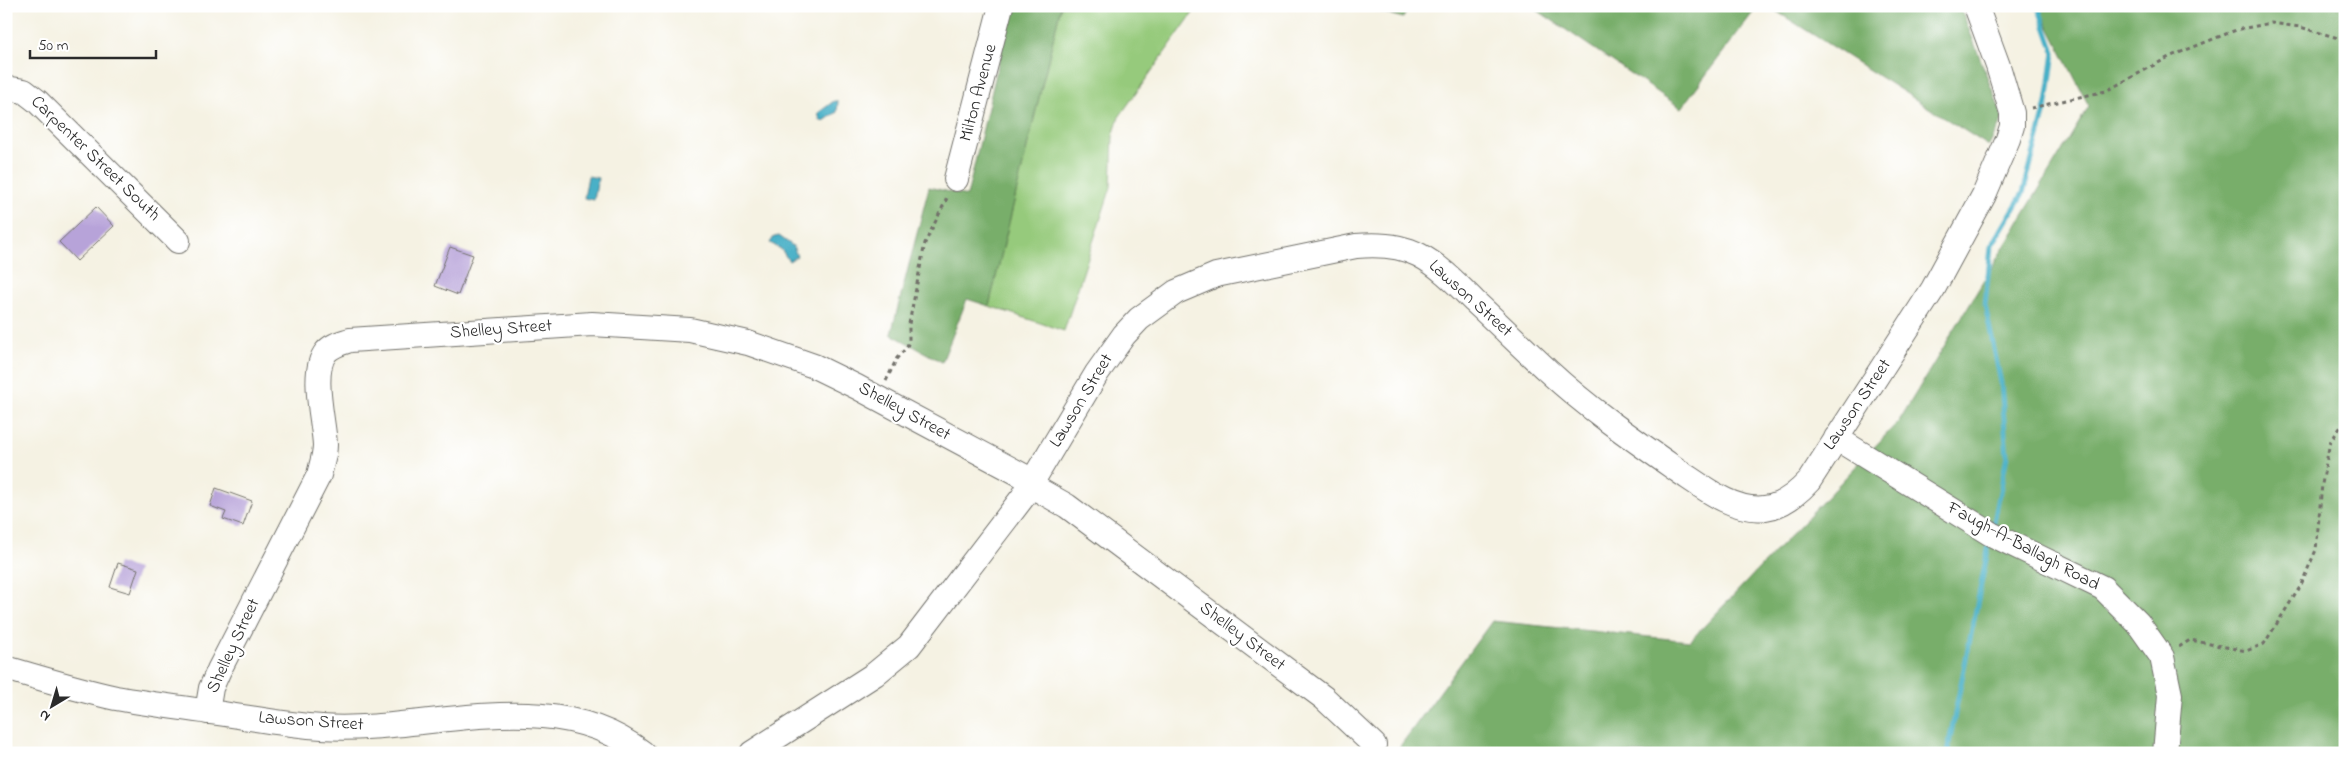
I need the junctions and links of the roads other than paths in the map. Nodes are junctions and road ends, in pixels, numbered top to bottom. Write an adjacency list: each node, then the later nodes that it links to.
1 (1001, 6): 4 (street, Milton Avenue)
2 (1976, 6): 6 (street, Lawson Street)
3 (6, 88): 5 (street, Carpenter Street South)
4 (956, 180)
5 (178, 241)
6 (1836, 438): 7 (street, Lawson Street); 13 (street, Faugh-A-Ballagh Road)
7 (1032, 483): 9 (street, Shelley Street); 10 (street, Shelley Street); 12 (street, Lawson Street)
8 (6, 668): 9 (street, Lawson Street)
9 (207, 712): 11 (street, Lawson Street)
10 (1374, 745)
11 (643, 753)
12 (752, 753)
13 (2165, 753)

